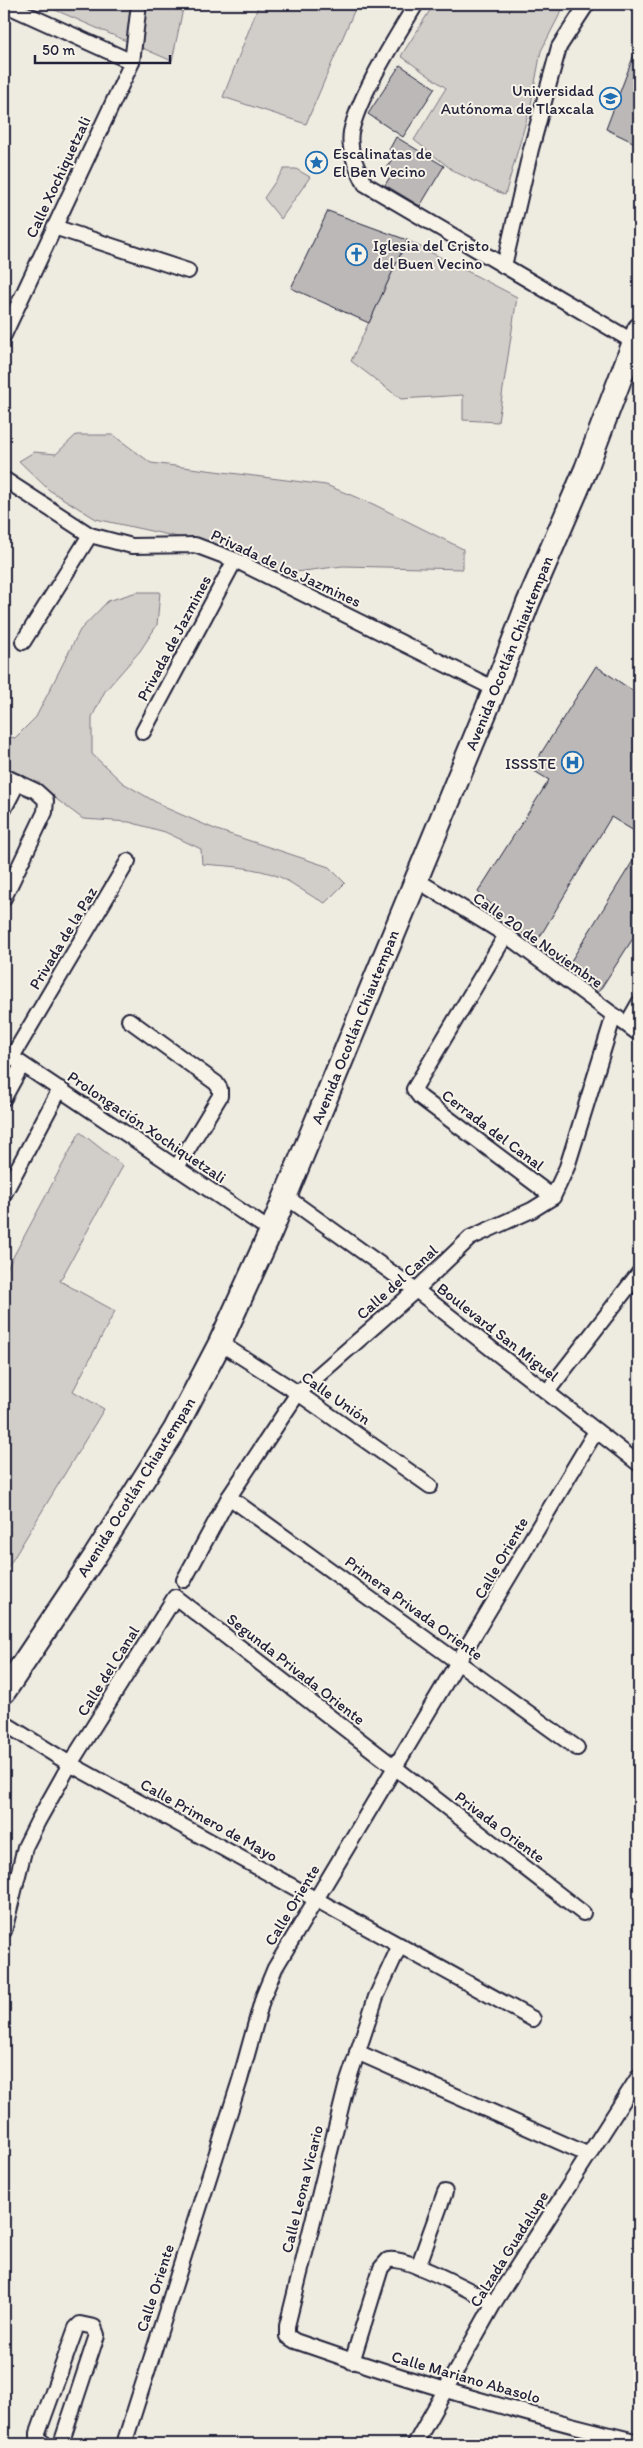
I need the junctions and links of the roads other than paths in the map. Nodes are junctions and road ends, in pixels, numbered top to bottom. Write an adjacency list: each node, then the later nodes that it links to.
1 (4, 4): 5 (street)
2 (139, 4): 5 (street, Calle Xochiquetzali)
3 (416, 4): 7 (street)
4 (587, 4): 7 (street)
5 (132, 62): 6 (street, Calle Xochiquetzali)
6 (54, 227): 8 (street); 9 (street, Calle Xochiquetzali)
7 (504, 266): 10 (street)
8 (188, 271)
9 (4, 335)
10 (637, 339): 15 (main road, Avenida Ocotlán Chiautempan)
11 (4, 479): 12 (street, Privada de los Jazmines)
12 (90, 535): 13 (street, Privada de los Jazmines); 14 (street)
13 (235, 560): 15 (street, Privada de los Jazmines); 16 (street, Privada de Jazmines)
14 (23, 642)
15 (495, 689): 21 (main road, Avenida Ocotlán Chiautempan)
16 (143, 732)
17 (4, 776): 18 (street)
18 (18, 782): 19 (street); 22 (street)
19 (4, 809)
20 (128, 862): 29 (street, Privada de la Paz)
21 (415, 879): 23 (street, Calle 20 de Noviembre); 34 (main road, Avenida Ocotlán Chiautempan)
22 (4, 898)
23 (506, 935): 25 (street, Calle 20 de Noviembre); 35 (street, Cerrada del Canal)
24 (639, 1003): 27 (street)
25 (614, 1015): 27 (street, Calle 20 de Noviembre); 35 (street)
26 (129, 1020): 32 (street)
27 (627, 1024): 28 (street, Calle 20 de Noviembre)
28 (639, 1034)
29 (13, 1058): 30 (street, Prolongación Xochiquetzali); 31 (street, Privada de la Paz)
30 (60, 1089): 32 (street, Prolongación Xochiquetzali); 33 (street)
31 (4, 1098)
32 (177, 1167): 36 (street, Prolongación Xochiquetzali)
33 (4, 1194)
34 (285, 1196): 36 (main road, Avenida Ocotlán Chiautempan); 38 (street, Boulevard San Miguel)
35 (553, 1196): 38 (street, Calle del Canal)
36 (271, 1231): 39 (main road, Avenida Ocotlán Chiautempan)
37 (639, 1274): 40 (street)
38 (416, 1290): 40 (street, Boulevard San Miguel); 41 (street, Calle del Canal)
39 (220, 1342): 41 (street, Calle Unión); 49 (main road, Avenida Ocotlán Chiautempan)
40 (547, 1392): 42 (street, Boulevard San Miguel)
41 (298, 1393): 44 (street, Calle Unión); 45 (street, Calle del Canal)
42 (596, 1430): 43 (street, Boulevard San Miguel); 48 (street, Calle Oriente)
43 (639, 1464)
44 (430, 1486)
45 (229, 1497): 46 (street, Calle del Canal); 48 (street, Primera Privada Oriente)
46 (184, 1580)
47 (175, 1597): 52 (street, Calle del Canal); 53 (street, Segunda Privada Oriente)
48 (460, 1662): 51 (street, Primera Privada Oriente); 53 (street, Calle Oriente)
49 (4, 1692)
50 (4, 1723): 52 (street, Calle Primero de Mayo)
51 (577, 1748)
52 (70, 1764): 54 (street, Calle Primero de Mayo); 56 (street, Calle del Canal)
53 (395, 1768): 54 (street, Calle Oriente); 55 (street, Privada Oriente)
54 (316, 1898): 57 (street, Calle Primero de Mayo); 71 (street, Calle Oriente)
55 (583, 1912)
56 (4, 1931)
57 (400, 1945): 58 (street, Calle Primero de Mayo); 59 (street, Calle Leona Vicario)
58 (533, 2019)
59 (357, 2052): 61 (street); 65 (street, Calle Leona Vicario)
60 (639, 2076): 61 (street, Calzada Guadalupe)
61 (589, 2155): 64 (street, Calzada Guadalupe)
62 (445, 2192): 63 (street)
63 (418, 2267): 64 (street); 66 (street)
64 (494, 2303): 67 (street, Calzada Guadalupe)
65 (287, 2336): 66 (street, Calle Mariano Abasolo)
66 (352, 2362): 67 (street, Calle Mariano Abasolo)
67 (444, 2390): 68 (street, Calle Mariano Abasolo); 72 (street, Calzada Guadalupe)
68 (639, 2442)
69 (45, 2444): 70 (street)
70 (61, 2444)
71 (124, 2444)
72 (415, 2444)

